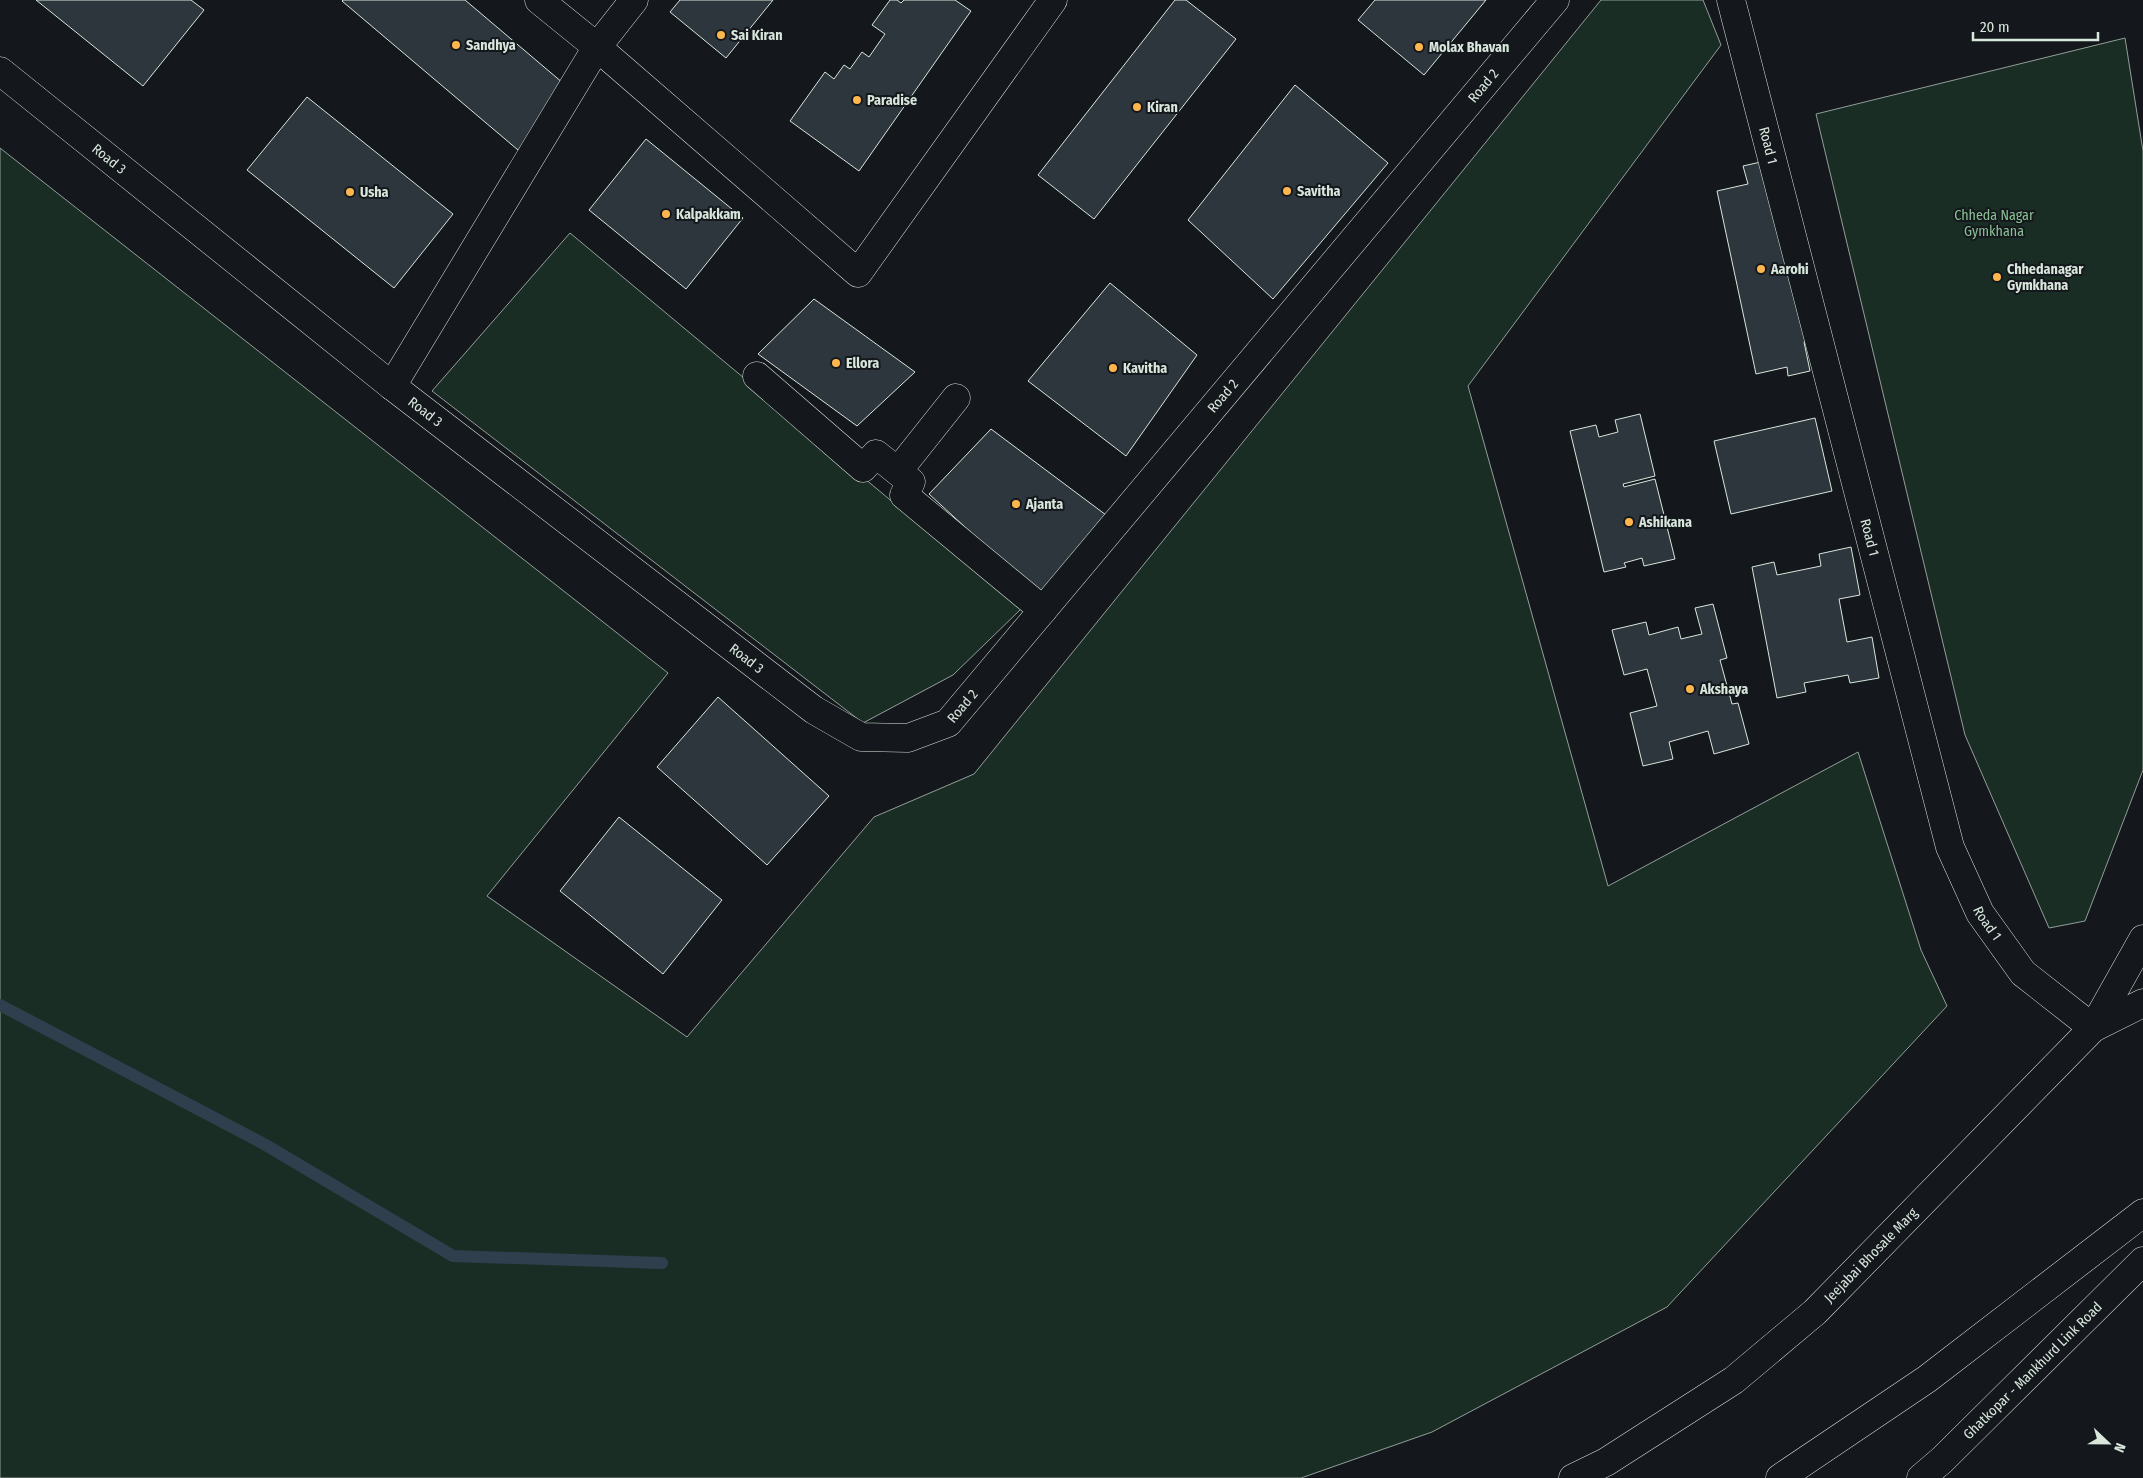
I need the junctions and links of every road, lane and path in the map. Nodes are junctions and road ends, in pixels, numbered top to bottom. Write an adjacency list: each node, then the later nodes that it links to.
1 (539, 0): 6 (main road)
2 (634, 0): 6 (main road)
3 (1053, 0): 6 (main road)
4 (1554, 0): 12 (main road, Road 2)
5 (1730, 0): 16 (main road, Road 1)
6 (597, 47): 9 (main road)
7 (0, 71): 9 (main road, Road 3)
8 (757, 376): 11 (main road)
9 (392, 386): 13 (main road, Road 3)
10 (956, 398): 11 (main road)
11 (898, 470): 12 (main road)
12 (1043, 610): 13 (main road, Road 2)
13 (862, 737)
14 (2143, 940): 16 (main road)
15 (2143, 1003): 16 (main road, Jeejabai Bhosale Marg)
16 (2093, 1028): 21 (main road, Jeejabai Bhosale Marg)
17 (2143, 1213): 22 (main road)
18 (2143, 1261): 20 (main road, Ghatkopar - Mankhurd Link Road)
19 (2143, 1284): 20 (main road)
20 (2088, 1315): 23 (main road, Ghatkopar - Mankhurd Link Road)
21 (1573, 1478)
22 (1780, 1478)
23 (1921, 1478)

